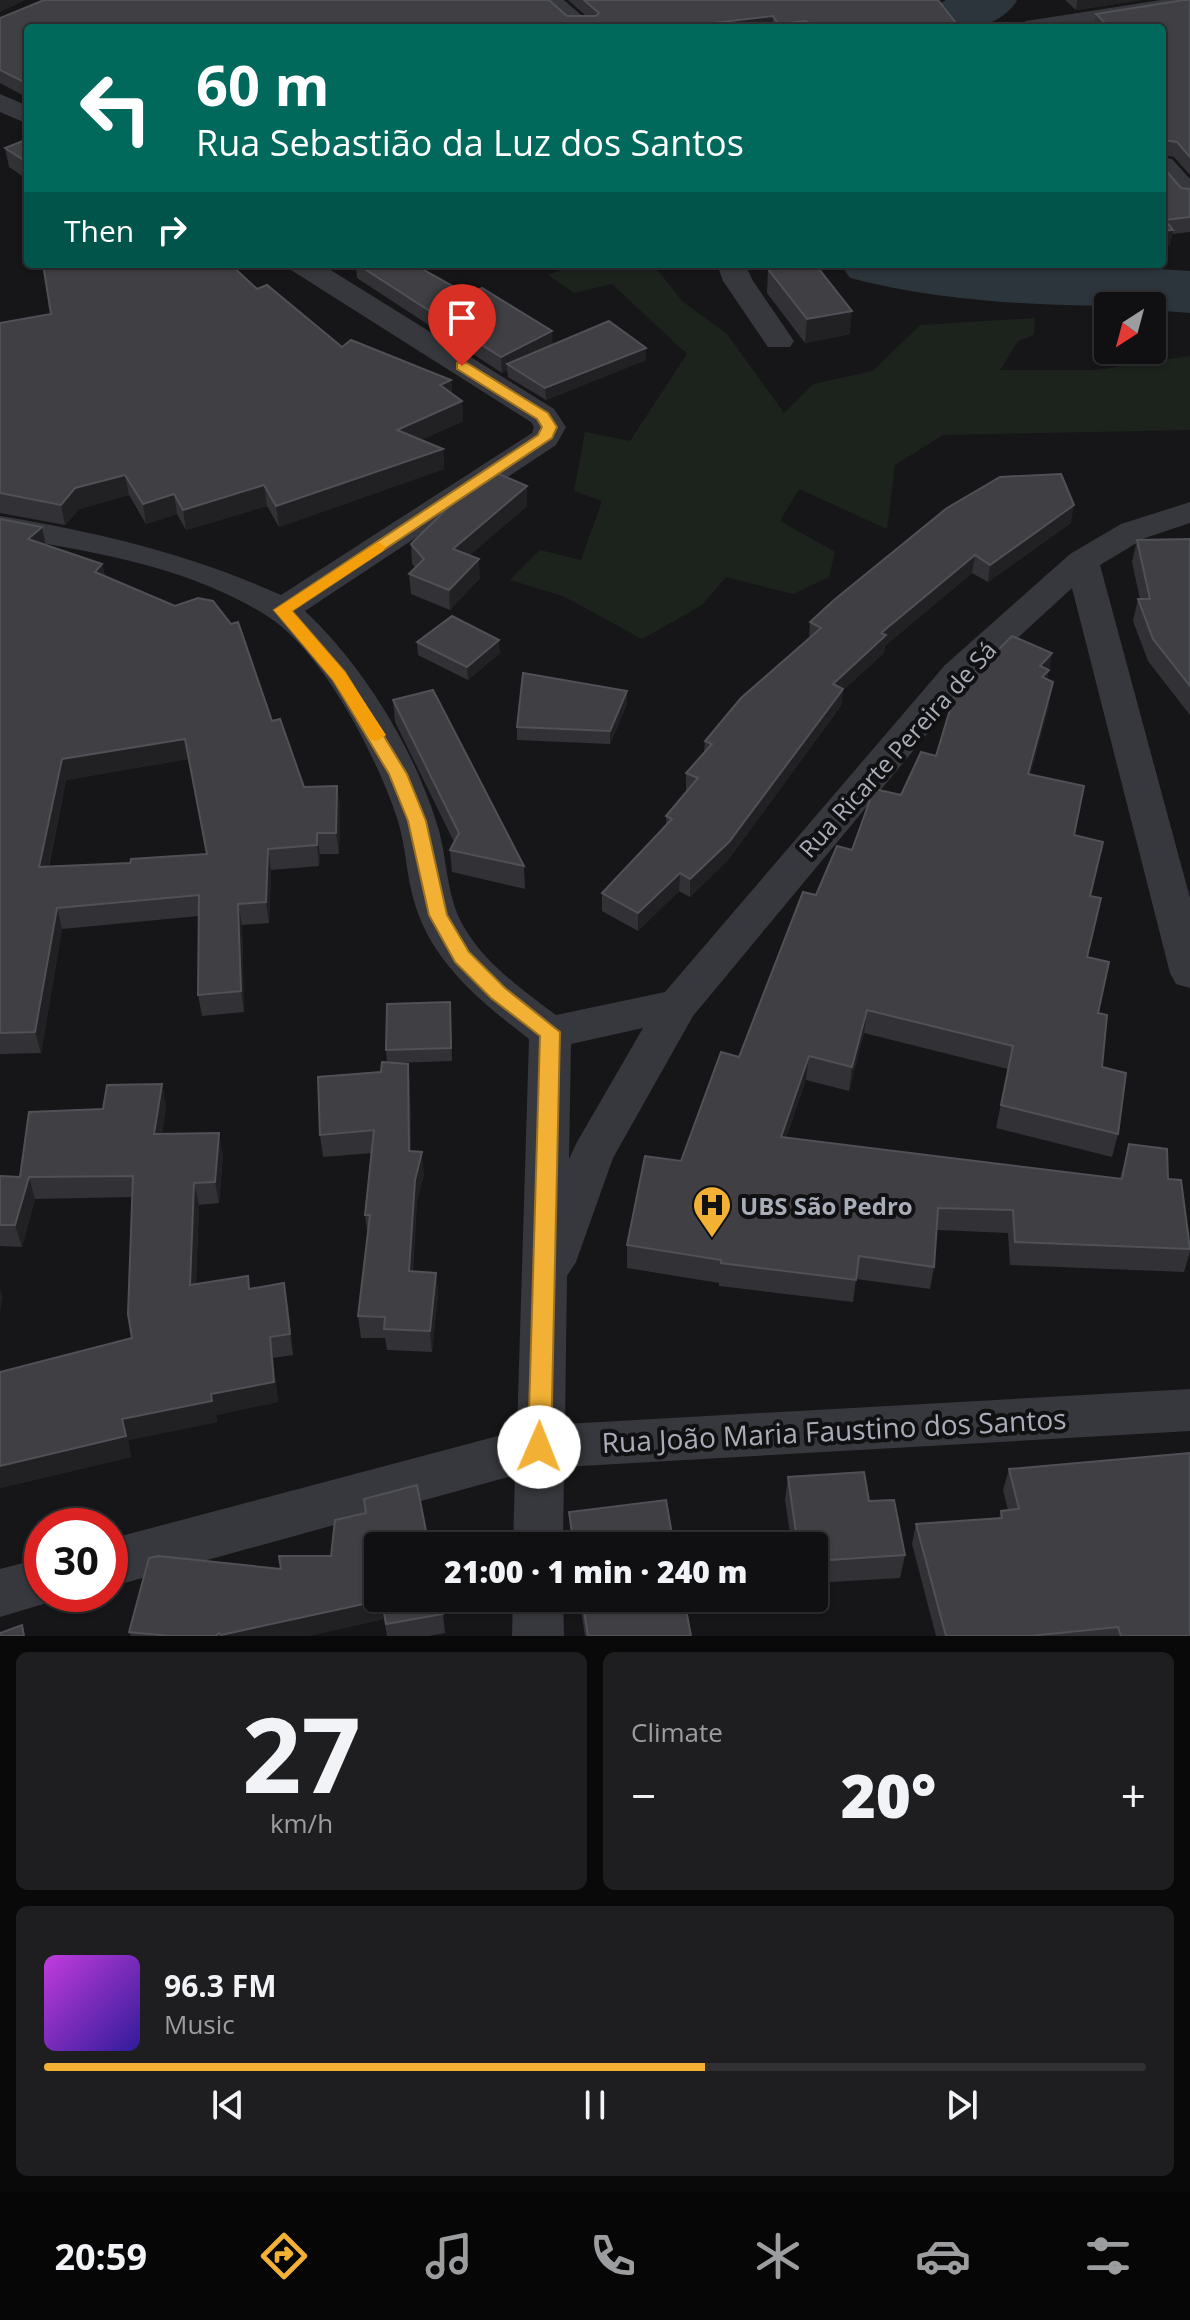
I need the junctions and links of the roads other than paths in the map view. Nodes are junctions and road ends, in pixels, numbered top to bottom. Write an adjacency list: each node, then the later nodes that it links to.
1 (549, 0): 4 (street)
2 (1190, 3): 3 (street)
3 (1030, 23)
4 (579, 24)
5 (0, 102): 6 (street)
6 (24, 114)
7 (307, 268): 13 (street)
8 (733, 268): 9 (street)
9 (779, 341)
10 (1190, 512): 12 (street, Rua Ricarte Pereira de Sá)
11 (0, 526): 13 (street)
12 (1082, 561): 14 (street); 15 (street, Rua Ricarte Pereira de Sá)
13 (282, 610): 16 (street)
14 (1190, 973)
15 (678, 1005): 16 (street); 17 (street, Rua Ricarte Pereira de Sá)
16 (550, 1032): 17 (street)
17 (543, 1291): 19 (street)
18 (1190, 1410): 19 (street, Rua João Maria Faustino dos Santos)
19 (539, 1447): 20 (street); 21 (street, Rua João Maria Faustino dos Santos)
20 (538, 1532)
21 (128, 1558)
22 (24, 1587): 23 (street)
23 (0, 1593)
24 (538, 1612): 25 (street)
25 (538, 1636)

